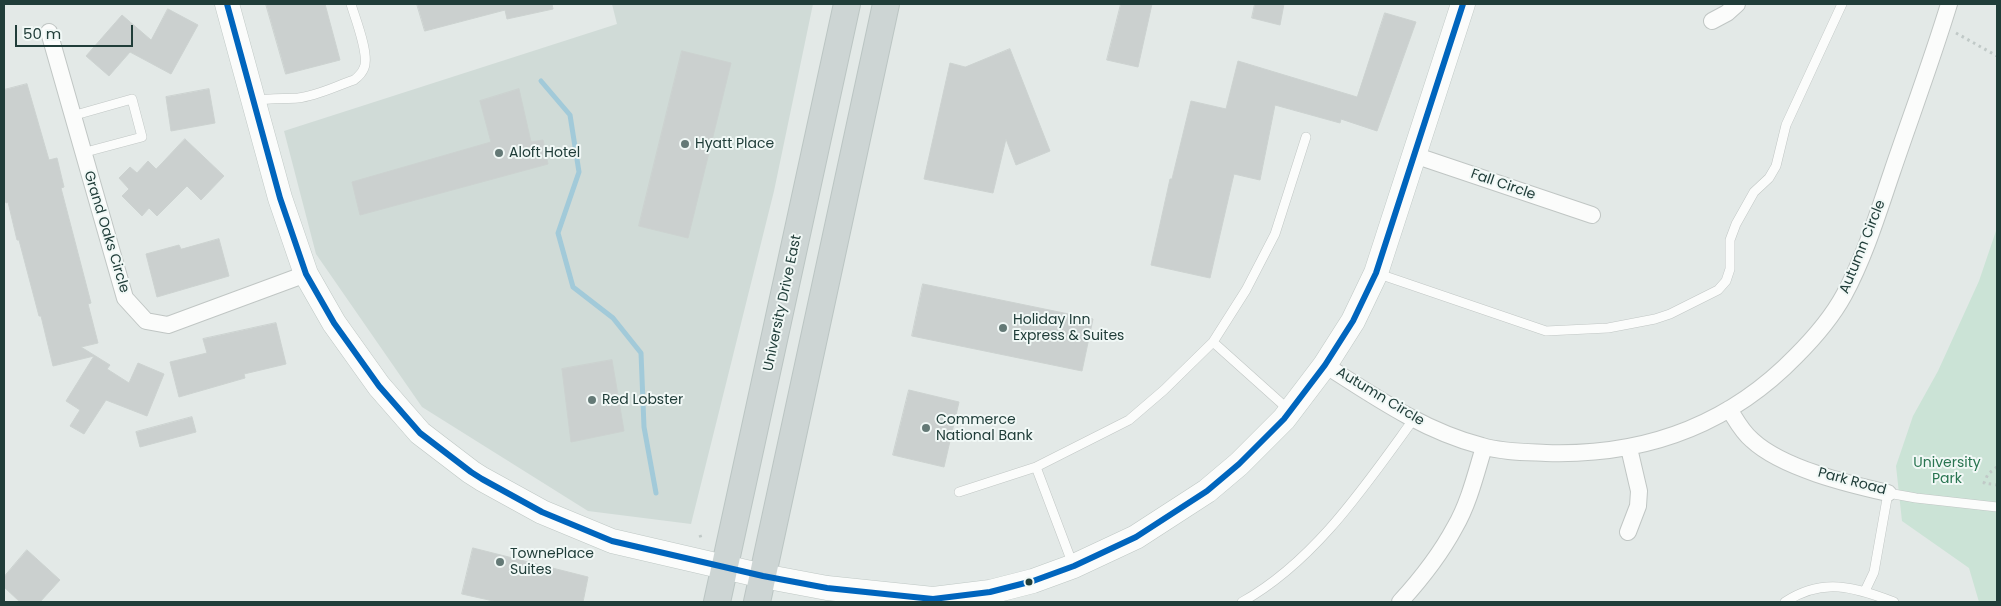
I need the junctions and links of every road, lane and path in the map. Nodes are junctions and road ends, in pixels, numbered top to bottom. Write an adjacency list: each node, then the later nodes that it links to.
1 (227, 4): 13 (street)
2 (351, 4): 13 (lane)
3 (847, 4): 36 (main road, University Drive East)
4 (886, 4): 37 (main road)
5 (1463, 4): 17 (street)
6 (1737, 4): 9 (street)
7 (1842, 4): 19 (lane)
8 (1949, 4): 10 (street, Autumn Circle)
9 (1712, 21)
10 (1942, 27): 12 (path); 23 (street, Autumn Circle)
11 (49, 32): 14 (street, Grand Oaks Circle)
12 (1997, 56)
13 (254, 101): 20 (street)
14 (72, 116): 16 (street, Grand Oaks Circle); 16 (lane)
15 (1306, 137): 21 (lane)
16 (82, 153): 20 (street, Grand Oaks Circle)
17 (1414, 155): 18 (street, Fall Circle); 19 (street)
18 (1592, 215)
19 (1376, 273): 22 (street)
20 (306, 274): 36 (street)
21 (1213, 342): 24 (lane); 28 (lane)
22 (1325, 365): 24 (street); 25 (street, Autumn Circle)
23 (1729, 409): 27 (street, Autumn Circle); 32 (street, Park Road)
24 (1290, 411): 35 (street)
25 (1413, 420): 26 (street, Autumn Circle); 43 (lane)
26 (1484, 447): 27 (street, Autumn Circle); 44 (street)
27 (1629, 448): 34 (street)
28 (1036, 467): 31 (lane); 35 (lane)
29 (1997, 467): 30 (path)
30 (1997, 485)
31 (959, 492)
32 (1888, 492): 33 (lane, Park Road); 38 (lane)
33 (1997, 507)
34 (1628, 532)
35 (1074, 566): 39 (street)
36 (725, 567): 37 (street); 41 (main road, University Drive East)
37 (764, 576): 40 (street); 42 (main road)
38 (1865, 591): 45 (lane); 46 (lane)
39 (984, 598): 40 (street)
40 (884, 599)
41 (718, 602)
42 (757, 602)
43 (1242, 602)
44 (1400, 602)
45 (1785, 602)
46 (1894, 602)

